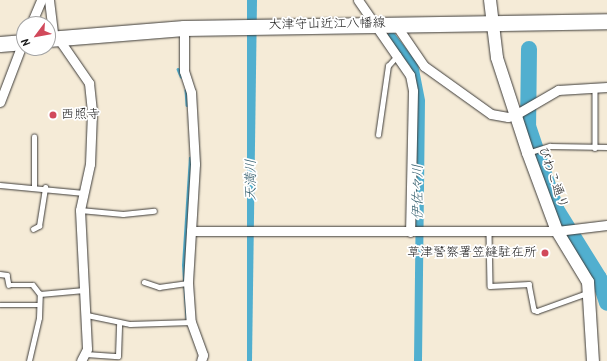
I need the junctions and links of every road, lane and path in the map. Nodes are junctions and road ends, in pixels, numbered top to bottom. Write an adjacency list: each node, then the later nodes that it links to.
1 (41, 0): 5 (street)
2 (49, 0): 6 (street)
3 (358, 0): 9 (street)
4 (490, 0): 8 (street, びわこ通り)
5 (34, 16)
6 (51, 16)
7 (607, 22): 8 (main road, 大津守山近江八幡線)
8 (491, 23): 10 (main road, 大津守山近江八幡線); 22 (street, びわこ通り)
9 (372, 25): 10 (main road, 大津守山近江八幡線); 11 (main road, 大津守山近江八幡線); 18 (street)
10 (396, 25): 16 (street)
11 (184, 28): 12 (main road, 大津守山近江八幡線); 36 (street)
12 (56, 38)
13 (56, 41): 31 (street)
14 (16, 42): 15 (main road)
15 (0, 44)
16 (413, 52): 18 (street); 22 (street)
17 (18, 56): 21 (street)
18 (401, 57): 23 (lane); 38 (street)
19 (595, 86): 20 (street); 22 (street); 25 (lane)
20 (607, 87)
21 (0, 102)
22 (516, 115): 27 (street, びわこ通り)
23 (378, 135)
24 (34, 137): 29 (lane)
25 (595, 148): 26 (lane); 27 (lane)
26 (607, 148)
27 (528, 153): 37 (street, びわこ通り)
28 (0, 185): 29 (lane)
29 (34, 186): 30 (lane)
30 (45, 187): 31 (lane); 35 (lane)
31 (84, 193): 32 (street)
32 (80, 210): 33 (lane); 43 (street)
33 (154, 211)
34 (607, 224): 37 (street)
35 (33, 229)
36 (191, 231): 38 (street); 42 (street)
37 (557, 231): 39 (street); 44 (street, びわこ通り)
38 (411, 232): 39 (street)
39 (489, 232): 44 (lane)
40 (0, 274): 45 (lane)
41 (144, 282): 42 (lane)
42 (188, 283): 49 (street)
43 (84, 290): 45 (lane); 48 (street)
44 (590, 291): 54 (street, びわこ通り)
45 (40, 294): 47 (lane)
46 (0, 305): 47 (lane)
47 (40, 305): 52 (lane)
48 (86, 315): 50 (lane); 51 (street)
49 (192, 322): 50 (lane); 53 (street)
50 (119, 323): 51 (lane)
51 (84, 358)
52 (29, 361)
53 (201, 361)
54 (593, 361)

